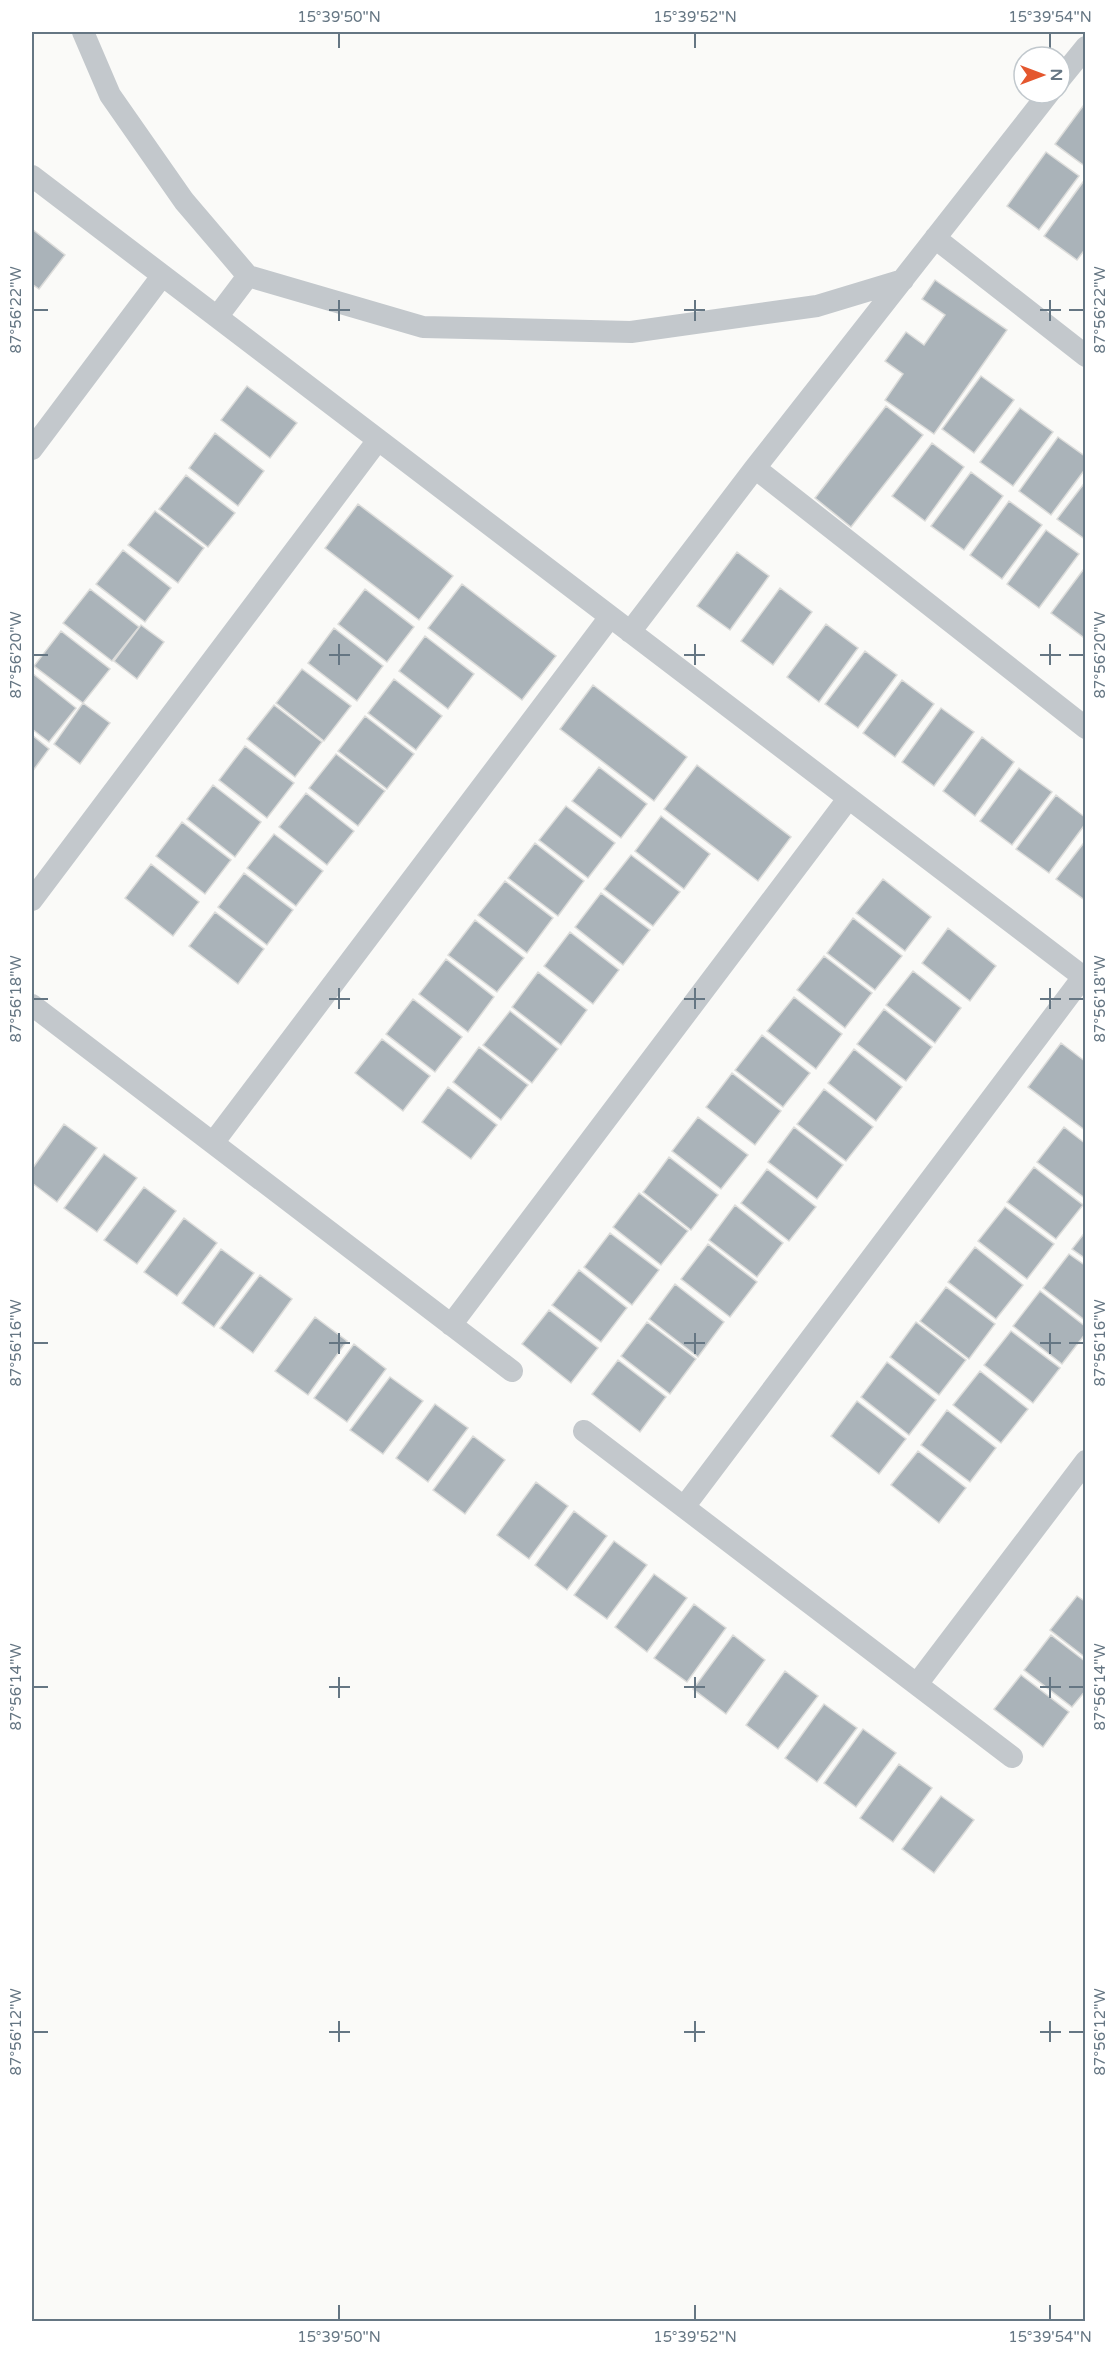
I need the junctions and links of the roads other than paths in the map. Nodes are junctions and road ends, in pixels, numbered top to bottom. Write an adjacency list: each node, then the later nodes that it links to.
1 (83, 32): 8 (lane)
2 (1086, 47): 3 (lane)
3 (1072, 65)
4 (1040, 105): 6 (lane)
5 (32, 176): 7 (lane)
6 (935, 238): 9 (lane); 11 (lane)
7 (162, 276): 10 (lane); 13 (lane)
8 (248, 276): 9 (lane); 10 (lane)
9 (903, 280): 14 (lane)
10 (217, 317): 12 (lane)
11 (1086, 356)
12 (378, 440): 15 (lane); 19 (lane)
13 (32, 449)
14 (755, 468): 16 (lane); 17 (lane)
15 (610, 617): 16 (lane); 22 (lane)
16 (630, 632): 18 (lane)
17 (1086, 728)
18 (848, 799): 20 (lane); 23 (lane)
19 (32, 900)
20 (1084, 978): 27 (lane)
21 (32, 1005): 22 (lane)
22 (213, 1143): 23 (lane)
23 (452, 1325): 24 (lane)
24 (512, 1371)
25 (584, 1431): 27 (lane)
26 (1086, 1461): 28 (lane)
27 (684, 1507): 28 (lane)
28 (917, 1684): 29 (lane)
29 (1012, 1757)

